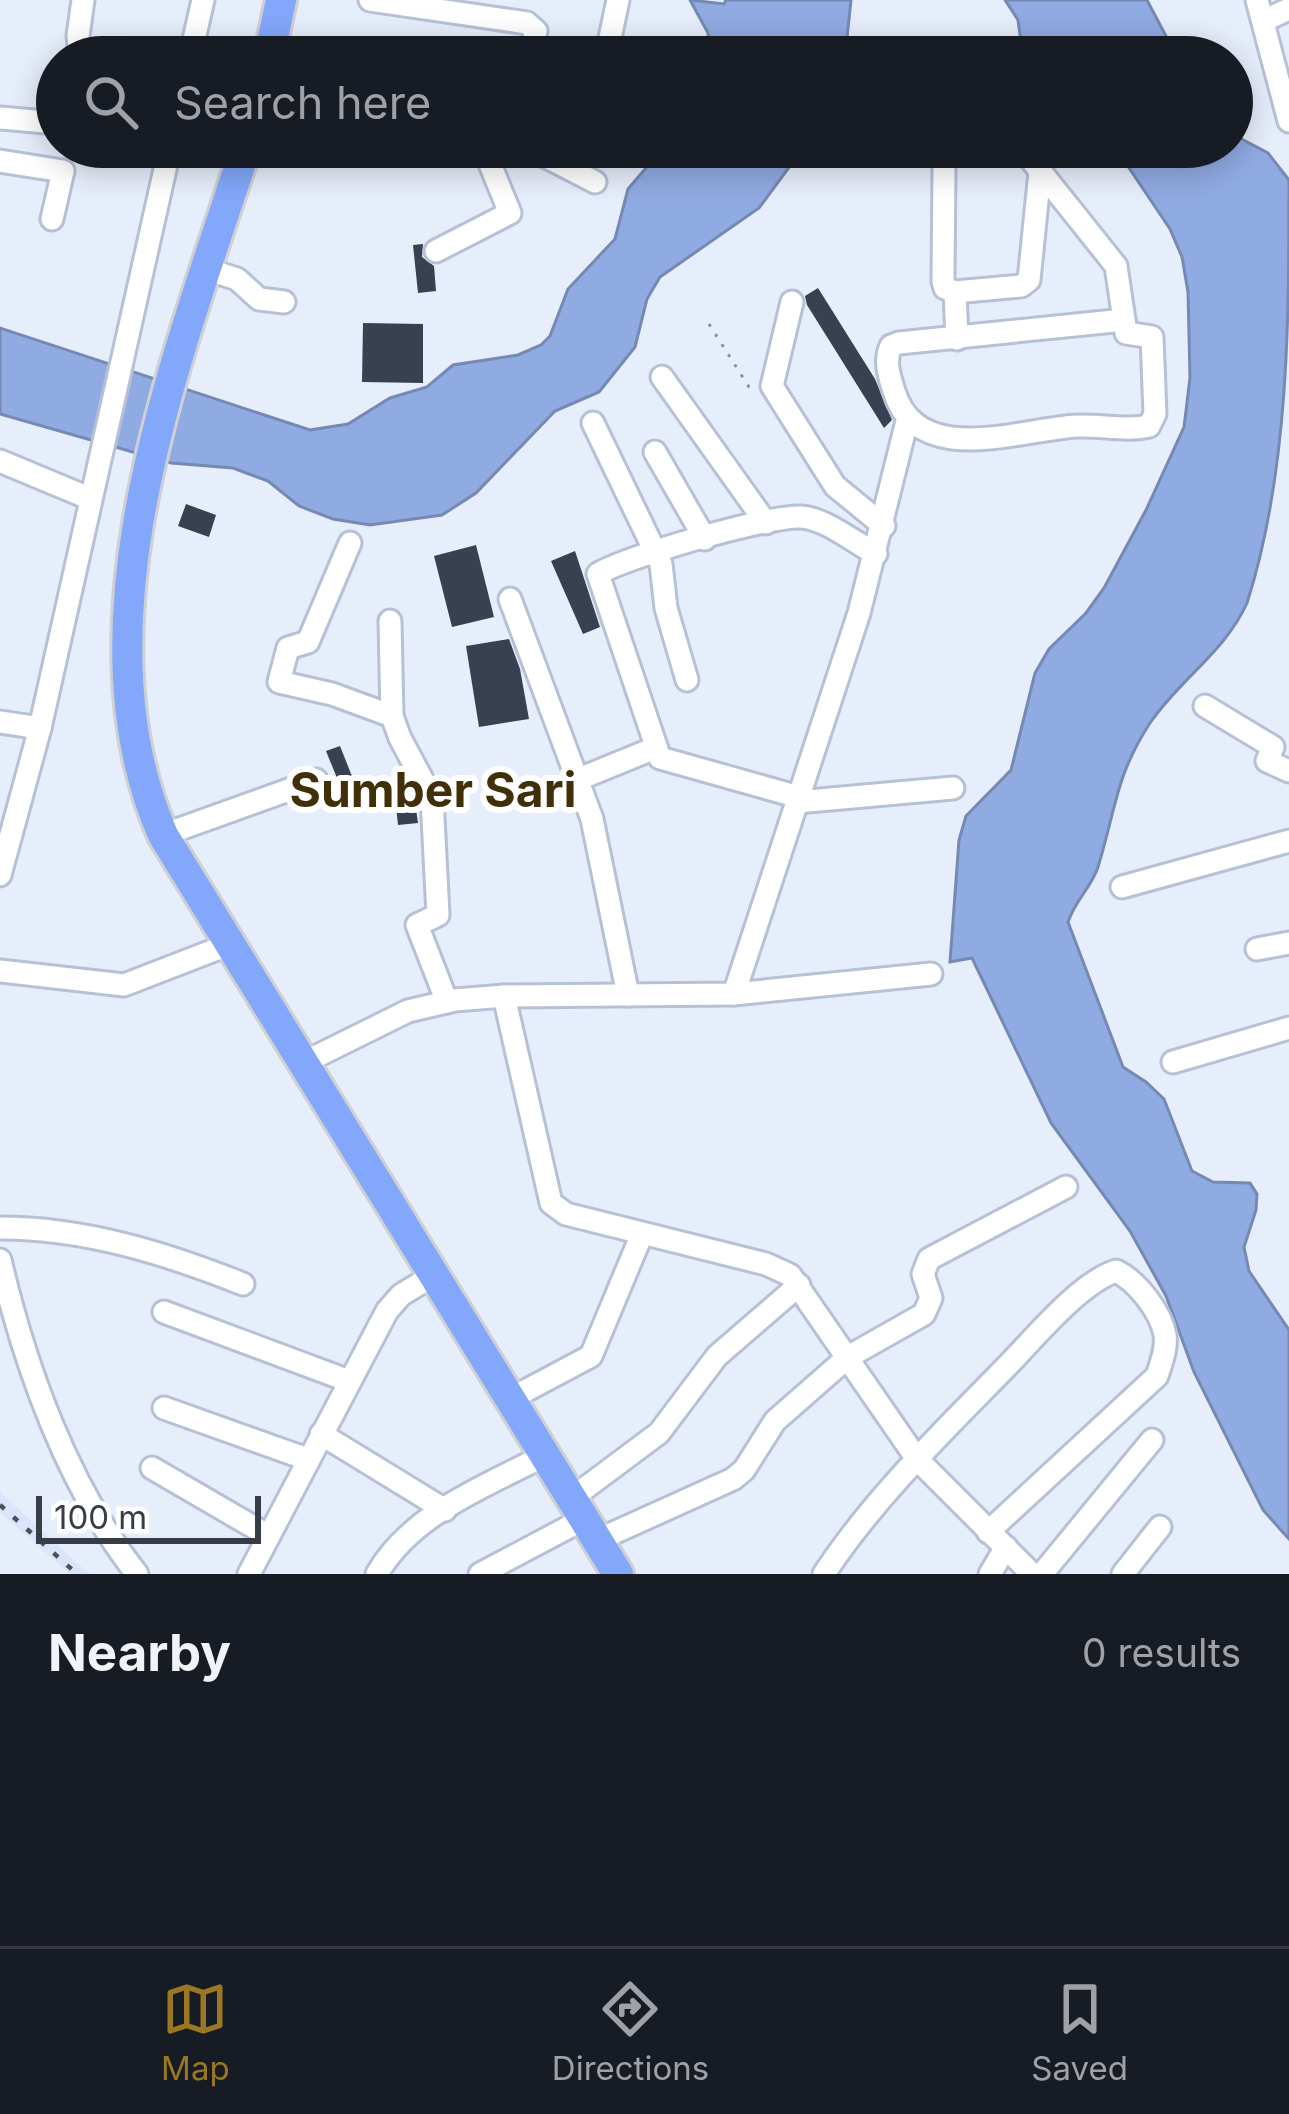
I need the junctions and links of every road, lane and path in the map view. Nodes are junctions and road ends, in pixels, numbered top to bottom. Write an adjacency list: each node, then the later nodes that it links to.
1 (83, 0): 8 (street)
2 (203, 0): 9 (street)
3 (281, 0): 10 (highway)
4 (370, 0): 11 (street)
5 (618, 0): 12 (street)
6 (1289, 9): 7 (street)
7 (1260, 10): 15 (street)
8 (78, 36)
9 (195, 36)
10 (273, 36)
11 (535, 36)
12 (610, 36)
13 (0, 118): 14 (street)
14 (36, 121)
15 (1289, 121)
16 (0, 161): 17 (street)
17 (36, 166)
18 (49, 168): 27 (street)
19 (159, 168): 42 (street)
20 (239, 168): 29 (highway)
21 (491, 168): 28 (street)
22 (568, 168): 26 (street)
23 (944, 168): 30 (street)
24 (1037, 168): 25 (street)
25 (1040, 172): 30 (street); 33 (street)
26 (595, 182)
27 (52, 219)
28 (436, 251)
29 (206, 269): 31 (street); 63 (highway)
30 (955, 292): 35 (street)
31 (284, 302)
32 (793, 302): 37 (street)
33 (1124, 320): 35 (street); 38 (street)
34 (709, 324): 37 (path)
35 (957, 339): 38 (street)
36 (662, 377): 43 (street)
37 (772, 386): 44 (street)
38 (907, 421): 44 (street)
39 (592, 423): 47 (street)
40 (655, 452): 45 (street)
41 (0, 460): 42 (street)
42 (91, 499): 55 (street)
43 (766, 523): 45 (street); 48 (street)
44 (884, 526): 48 (street)
45 (705, 539): 47 (street)
46 (350, 543): 53 (street)
47 (657, 553): 51 (street); 56 (street)
48 (876, 554): 61 (street)
49 (510, 599): 58 (street)
50 (390, 621): 53 (street)
51 (687, 680)
52 (1205, 706): 57 (street)
53 (392, 716): 75 (street)
54 (0, 722): 55 (street)
55 (40, 728): 62 (street)
56 (655, 748): 58 (street); 61 (street)
57 (1289, 771)
58 (580, 779): 73 (street)
59 (316, 780): 63 (street)
60 (953, 788): 61 (street)
61 (798, 800): 72 (street)
62 (6, 818): 65 (street)
63 (163, 836): 68 (highway)
64 (1289, 841): 66 (street)
65 (0, 874)
66 (1122, 887)
67 (1289, 943): 69 (street)
68 (230, 944): 70 (street); 78 (highway)
69 (1257, 949)
70 (0, 971)
71 (931, 974): 72 (street)
72 (734, 994): 73 (street)
73 (628, 995): 74 (street)
74 (504, 996): 75 (street); 81 (street)
75 (447, 1001): 78 (street)
76 (1289, 1028): 77 (street)
77 (1173, 1062)
78 (303, 1063): 83 (highway)
79 (1066, 1187): 87 (street)
80 (0, 1228): 84 (street)
81 (642, 1234): 85 (street); 89 (street)
82 (0, 1260): 103 (street)
83 (434, 1275): 88 (street); 89 (highway)
84 (243, 1284)
85 (799, 1285): 87 (street); 98 (street)
86 (164, 1312): 88 (street)
87 (848, 1357): 95 (street); 98 (street)
88 (349, 1381): 91 (street)
89 (510, 1399): 93 (highway)
90 (164, 1408): 94 (street)
91 (321, 1435): 94 (street); 97 (street)
92 (1151, 1440): 111 (street)
93 (544, 1454): 97 (street); 98 (highway)
94 (308, 1460): 101 (street)
95 (917, 1460): 100 (street); 100 (street); 108 (street)
96 (152, 1468): 101 (street)
97 (445, 1510): 105 (street)
98 (584, 1519): 106 (street); 107 (highway)
99 (1160, 1527): 112 (street)
100 (988, 1532): 102 (street)
101 (268, 1536): 104 (street)
102 (1006, 1547): 109 (street); 110 (street)
103 (136, 1574)
104 (249, 1574)
105 (376, 1574)
106 (480, 1574)
107 (618, 1574)
108 (824, 1574)
109 (990, 1574)
110 (1032, 1574)
111 (1042, 1574)
112 (1123, 1574)

